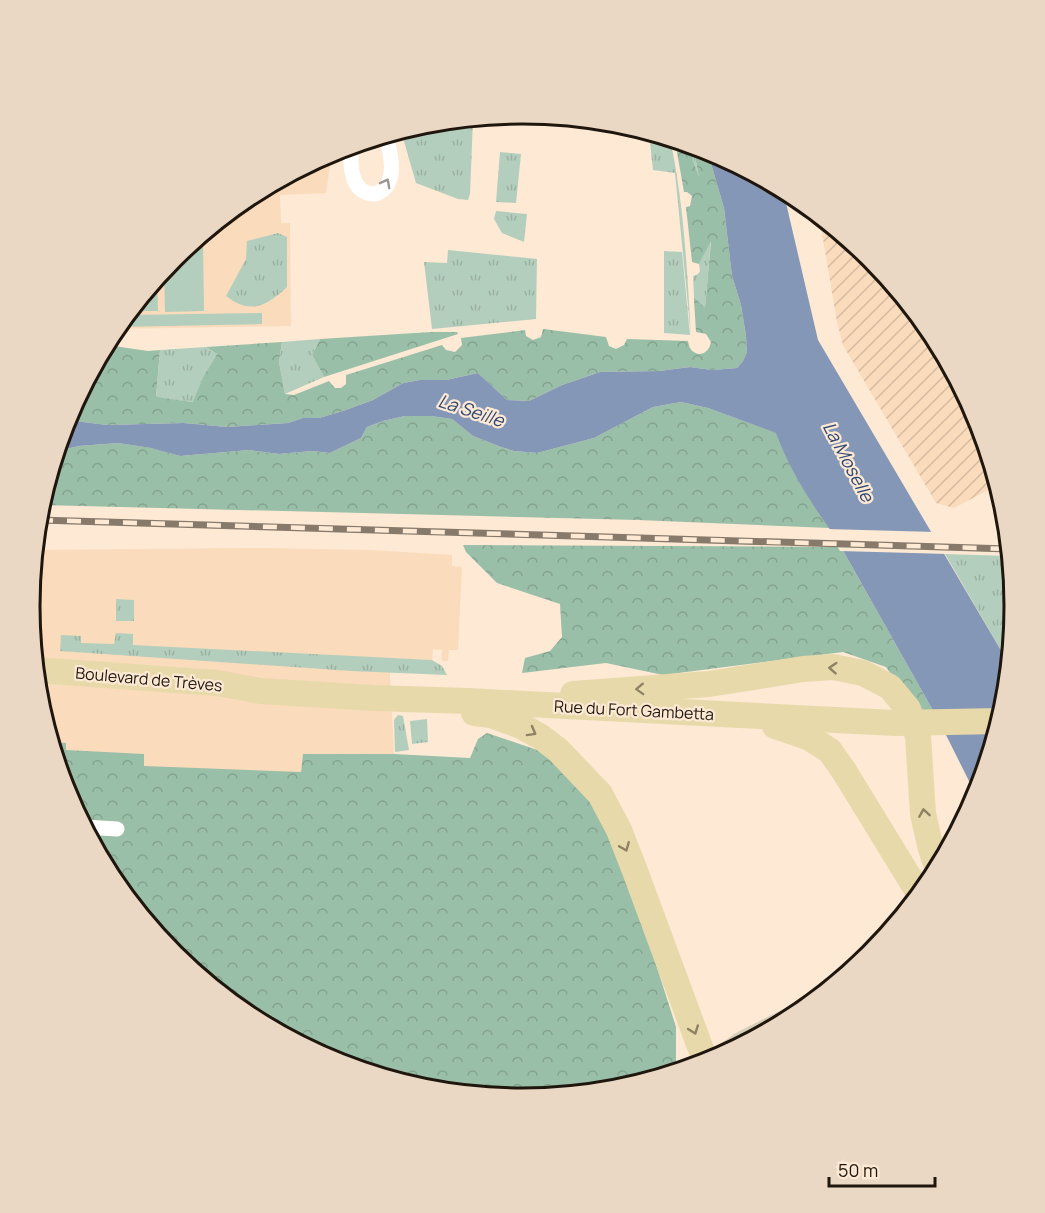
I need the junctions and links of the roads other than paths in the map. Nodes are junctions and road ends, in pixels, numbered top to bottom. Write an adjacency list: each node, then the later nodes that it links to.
1 (389, 144): 2 (street, one-way to 1)
2 (350, 157)
3 (45, 671): 5 (main road, Boulevard de Trèves)
4 (48, 687): 5 (main road, Boulevard de Trèves)
5 (261, 691): 6 (main road, Boulevard de Trèves)
6 (373, 698): 7 (main road, Rue du Fort Gambetta); 14 (main road, one-way to 14)
7 (468, 700): 8 (main road, Rue du Fort Gambetta); 12 (main road, one-way to 7)
8 (745, 716): 9 (main road, Rue du Fort Gambetta); 13 (main road)
9 (990, 721)
10 (94, 827): 11 (street)
11 (117, 829)
12 (934, 857)
13 (915, 886)
14 (703, 1054)

